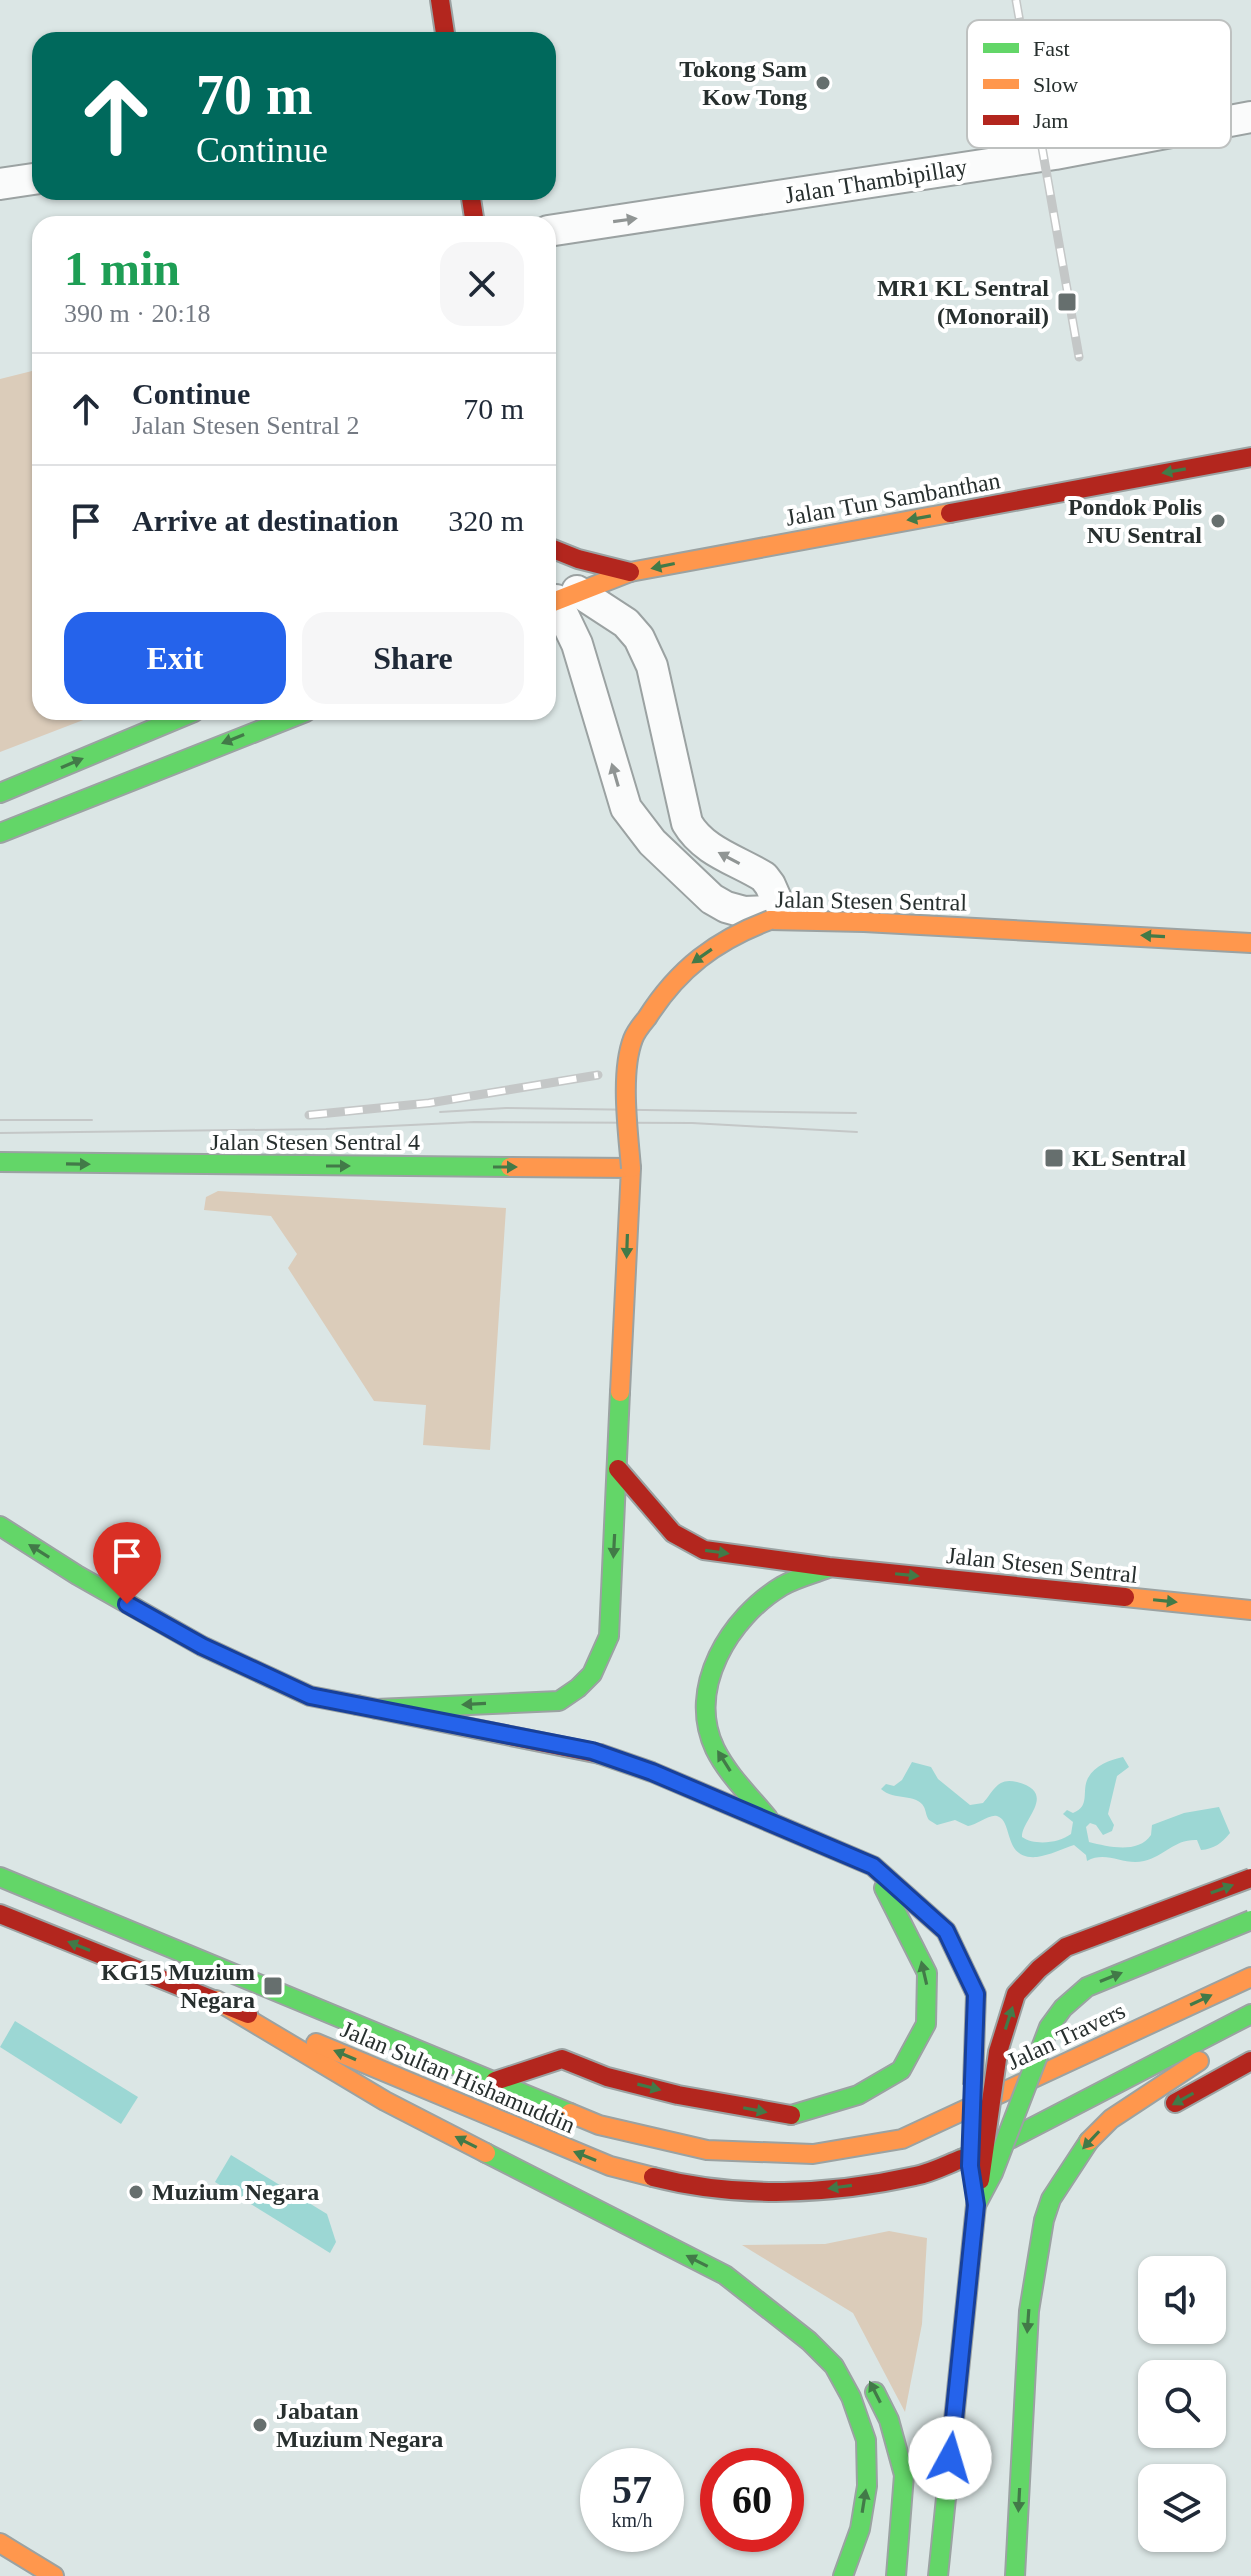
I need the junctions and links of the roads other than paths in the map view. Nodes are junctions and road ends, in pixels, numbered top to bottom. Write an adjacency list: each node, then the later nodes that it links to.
1 (440, 0): 2 (main road)
2 (445, 32)
3 (1251, 117): 4 (street, Jalan Thambipillay, one-way to 3)
4 (1231, 121)
5 (1087, 148): 8 (street, Jalan Thambipillay, one-way to 5)
6 (32, 179): 7 (street)
7 (0, 184)
8 (556, 230)
9 (1251, 457): 11 (main road, Jalan Tun Sambanthan, one-way to 11)
10 (556, 551): 11 (main road)
11 (630, 572): 12 (main road, Jalan Tun Sambanthan)
12 (560, 598): 17 (street, one-way to 12); 17 (street, one-way to 12)
13 (175, 720): 15 (main road, one-way to 13)
14 (286, 720): 16 (main road, one-way to 16)
15 (0, 793)
16 (0, 833)
17 (782, 914): 18 (main road, Jalan Stesen Sentral, one-way to 17); 20 (main road, Jalan Stesen Sentral, one-way to 20, bridge)
18 (1251, 943)
19 (0, 1162): 20 (main road, Jalan Stesen Sentral 4, one-way to 20)
20 (631, 1168): 21 (main road, Jalan Stesen Sentral, one-way to 21)
21 (618, 1469): 23 (main road, Jalan Stesen Sentral, one-way to 23); 25 (main road, Jalan Stesen Sentral, one-way to 25)
22 (0, 1526): 25 (main road, one-way to 22)
23 (829, 1567): 24 (main road, Jalan Stesen Sentral, one-way to 24); 26 (main road, one-way to 23)
24 (1251, 1610)
25 (376, 1709): 26 (main road)
26 (772, 1822): 27 (main road)
27 (873, 1866): 39 (main road, one-way to 27); 43 (main road, bridge)
28 (0, 1877): 39 (main road, Jalan Sultan Hishamuddin)
29 (1251, 1878): 43 (main road, one-way to 29, bridge)
30 (0, 1914): 33 (main road, Jalan Sultan Hishamuddin, one-way to 30)
31 (1251, 1920): 43 (main road, one-way to 31, bridge)
32 (1251, 1977): 41 (main road, Jalan Travers, one-way to 32)
33 (216, 2000): 38 (main road, Jalan Sultan Hishamuddin, one-way to 33); 45 (main road, one-way to 33)
34 (1251, 2014): 38 (main road)
35 (1251, 2031): 36 (main road)
36 (1199, 2061): 38 (main road); 44 (main road, one-way to 44)
37 (1251, 2061): 40 (main road, one-way to 40)
38 (1124, 2078)
39 (495, 2081): 41 (main road, Jalan Sultan Hishamuddin)
40 (1156, 2113)
41 (902, 2139)
42 (1090, 2173): 44 (main road)
43 (976, 2205): 52 (main road)
44 (1040, 2244): 53 (main road, one-way to 53)
45 (725, 2275): 46 (main road); 50 (main road, one-way to 45)
46 (768, 2287)
47 (864, 2371): 51 (main road, one-way to 47)
48 (0, 2543): 49 (main road)
49 (54, 2576)
50 (843, 2576)
51 (896, 2576)
52 (938, 2576)
53 (1015, 2576)

